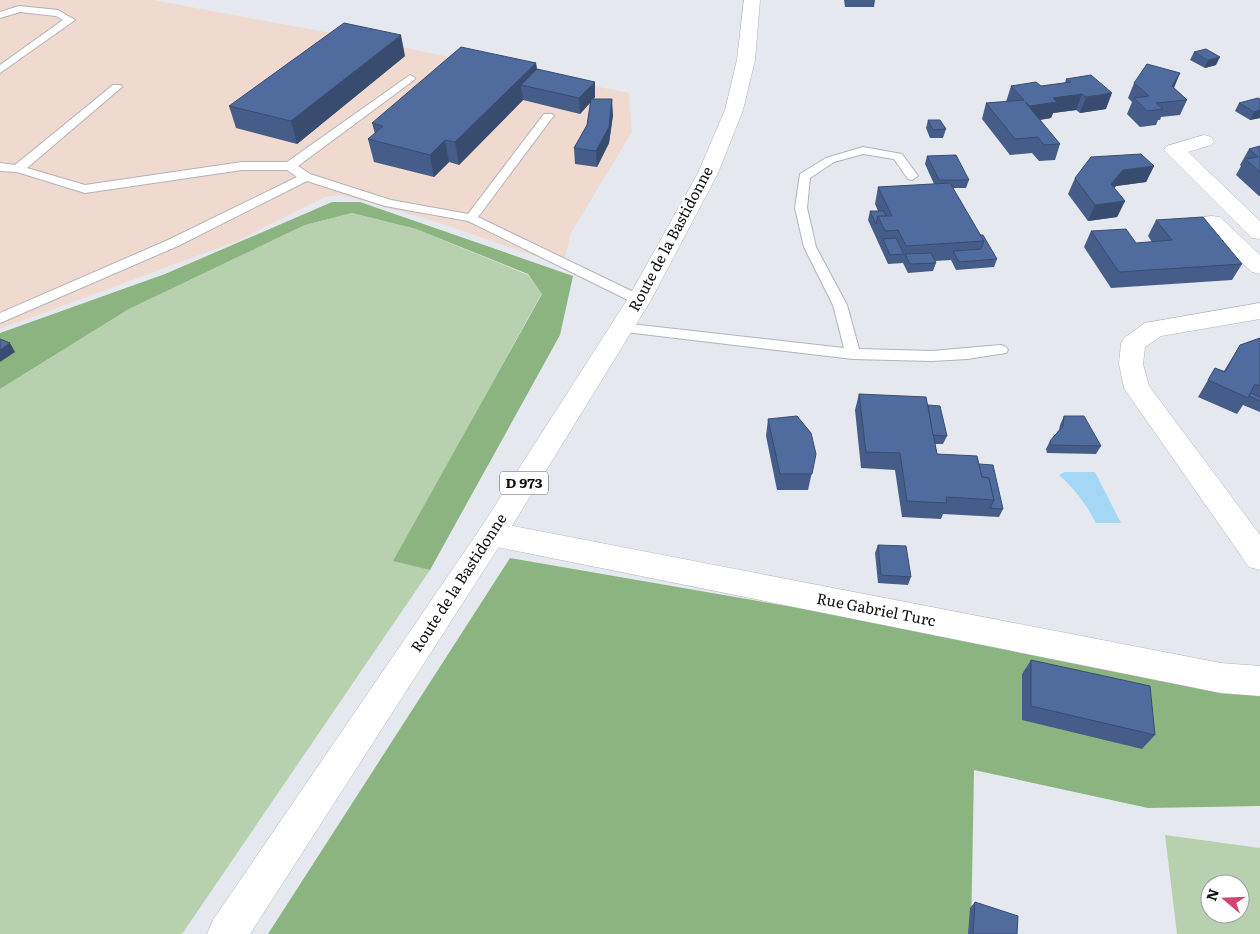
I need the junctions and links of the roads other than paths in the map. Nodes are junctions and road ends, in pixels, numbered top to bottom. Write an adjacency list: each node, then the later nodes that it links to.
1 (752, 0): 19 (street, Route de la Bastidonne / D 973)
2 (0, 15): 3 (lane)
3 (0, 70)
4 (410, 78): 9 (lane)
5 (117, 87): 11 (lane)
6 (548, 116): 14 (lane)
7 (1204, 141): 16 (street)
8 (1156, 150): 17 (street)
9 (290, 166): 11 (lane); 13 (lane)
10 (0, 167): 11 (lane)
11 (18, 169)
12 (912, 176): 24 (lane)
13 (306, 177): 14 (lane); 21 (lane)
14 (471, 218): 19 (lane)
15 (1212, 222): 18 (street)
16 (1260, 233)
17 (1260, 249)
18 (1260, 267)
19 (639, 300): 22 (street, Route de la Bastidonne / D 973)
20 (1260, 311): 26 (street)
21 (0, 318)
22 (622, 328): 24 (lane); 25 (street, Route de la Bastidonne / D 973)
23 (1001, 350): 24 (lane)
24 (853, 354)
25 (492, 534): 27 (street, Rue Gabriel Turc); 28 (street, Route de la Bastidonne / D 973)
26 (1260, 558)
27 (1260, 681)
28 (227, 934)

